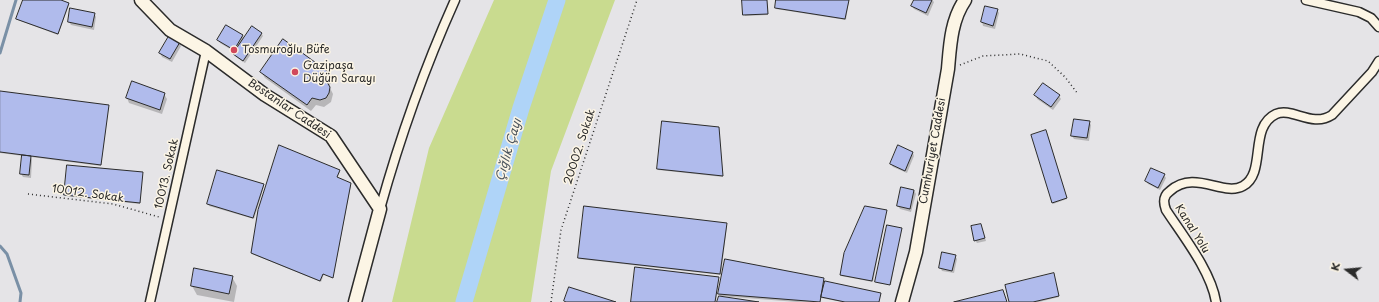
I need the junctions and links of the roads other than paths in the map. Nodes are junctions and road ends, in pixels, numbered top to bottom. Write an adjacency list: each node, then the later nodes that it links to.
1 (141, 0): 6 (street, Bostanlar Caddesi)
2 (455, 0): 8 (street)
3 (965, 0): 11 (street, Cumhuriyet Caddesi)
4 (1306, 0): 5 (street)
5 (1379, 27)
6 (206, 51): 8 (street, Bostanlar Caddesi); 9 (street, 10013. Sokak)
7 (1379, 61): 12 (street, Kanal Yolu)
8 (380, 209): 10 (street)
9 (150, 302)
10 (355, 302)
11 (902, 302)
12 (1216, 302)

